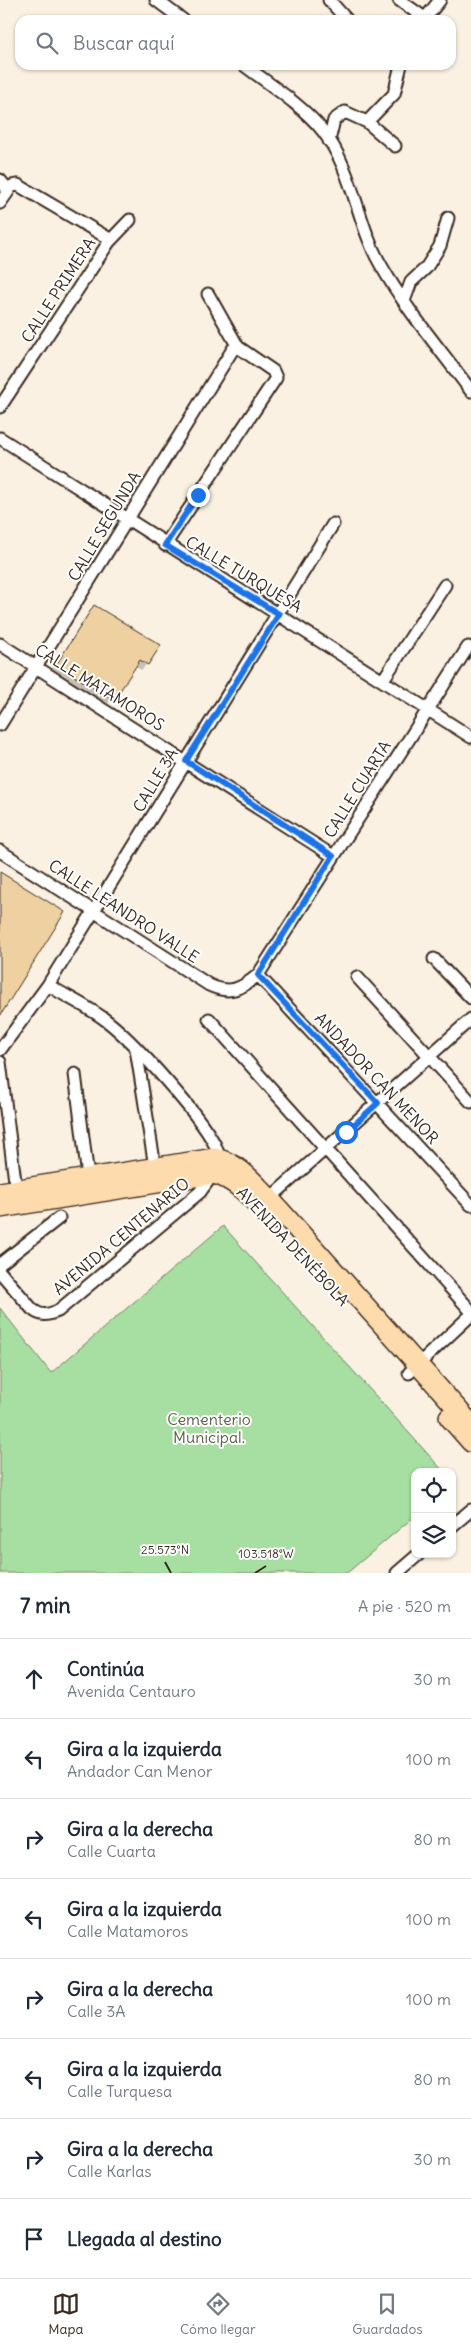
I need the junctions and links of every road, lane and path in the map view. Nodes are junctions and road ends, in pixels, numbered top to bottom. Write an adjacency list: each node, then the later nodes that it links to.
1 (156, 0): 5 (street)
2 (329, 0): 6 (street)
3 (399, 0): 7 (street)
4 (440, 0): 8 (street)
5 (176, 15)
6 (342, 15)
7 (420, 15)
8 (428, 15)
9 (250, 70): 12 (street)
10 (401, 70): 11 (street)
11 (367, 122): 12 (street); 13 (street)
12 (328, 140): 21 (street)
13 (395, 146)
14 (0, 180): 15 (street)
15 (10, 188): 16 (street); 19 (street)
16 (0, 203)
17 (448, 218): 21 (street)
18 (130, 220): 19 (street, CALLE PRIMERA)
19 (110, 242): 24 (street, CALLE PRIMERA)
20 (208, 294): 22 (street)
21 (404, 300): 23 (street)
22 (238, 347): 26 (street, CALLE SEGUNDA); 28 (street)
23 (471, 391)
24 (0, 407)
25 (0, 438): 26 (street, CALLE TURQUESA)
26 (126, 518): 28 (street, CALLE TURQUESA); 33 (street, CALLE SEGUNDA)
27 (334, 524): 30 (street, CALLE 3A)
28 (165, 545): 30 (street, CALLE TURQUESA)
29 (445, 585): 34 (street)
30 (279, 614): 34 (street, CALLE TURQUESA); 38 (street, CALLE 3A)
31 (0, 644): 33 (street, CALLE MATAMOROS)
32 (468, 647): 35 (street, CALLE CUARTA)
33 (37, 667): 36 (street, CALLE SEGUNDA); 38 (street, CALLE MATAMOROS)
34 (383, 680): 35 (street, CALLE TURQUESA)
35 (427, 708): 37 (street, CALLE TURQUESA); 40 (street, CALLE CUARTA)
36 (0, 725)
37 (471, 737)
38 (186, 761): 40 (street, CALLE MATAMOROS); 41 (street, CALLE 3A)
39 (0, 851): 41 (street, CALLE LEANDRO VALLE)
40 (333, 856): 43 (street, CALLE CUARTA)
41 (95, 911): 45 (street, CALLE 3A); 46 (street, CALLE LEANDRO VALLE)
42 (434, 959): 47 (street)
43 (258, 975): 46 (street, CALLE CUARTA); 57 (street, ANDADOR CAN MENOR)
44 (357, 977): 52 (street)
45 (48, 985): 50 (street); 51 (street, CALLE 3A)
46 (233, 990)
47 (471, 998)
48 (209, 1019): 58 (street)
49 (471, 1019): 52 (street)
50 (136, 1048): 59 (street); 60 (street)
51 (0, 1050)
52 (429, 1057): 55 (street); 57 (street)
53 (0, 1062): 56 (street)
54 (75, 1074): 61 (street)
55 (471, 1102)
56 (2, 1103): 62 (street)
57 (378, 1103): 58 (street); 64 (street, ANDADOR CAN MENOR)
58 (326, 1151): 63 (street); 69 (street)
59 (214, 1166): 60 (main road); 63 (main road, AVENIDA DENÉBOLA); 65 (main road); 68 (street, AVENIDA CENTENARIO)
60 (155, 1168): 61 (main road)
61 (88, 1177): 62 (main road)
62 (8, 1190)
63 (265, 1203): 70 (main road, AVENIDA DENÉBOLA)
64 (471, 1205)
65 (0, 1208)
66 (58, 1218): 67 (street)
67 (0, 1264)
68 (0, 1272)
69 (471, 1313): 70 (street)
70 (413, 1368): 71 (main road, AVENIDA DENÉBOLA); 72 (main road, AVENIDA DENÉBOLA)
71 (470, 1420)
72 (471, 1442)
73 (471, 1510): 74 (street)
74 (456, 1523)
75 (414, 1558): 76 (street)
76 (397, 1573)

